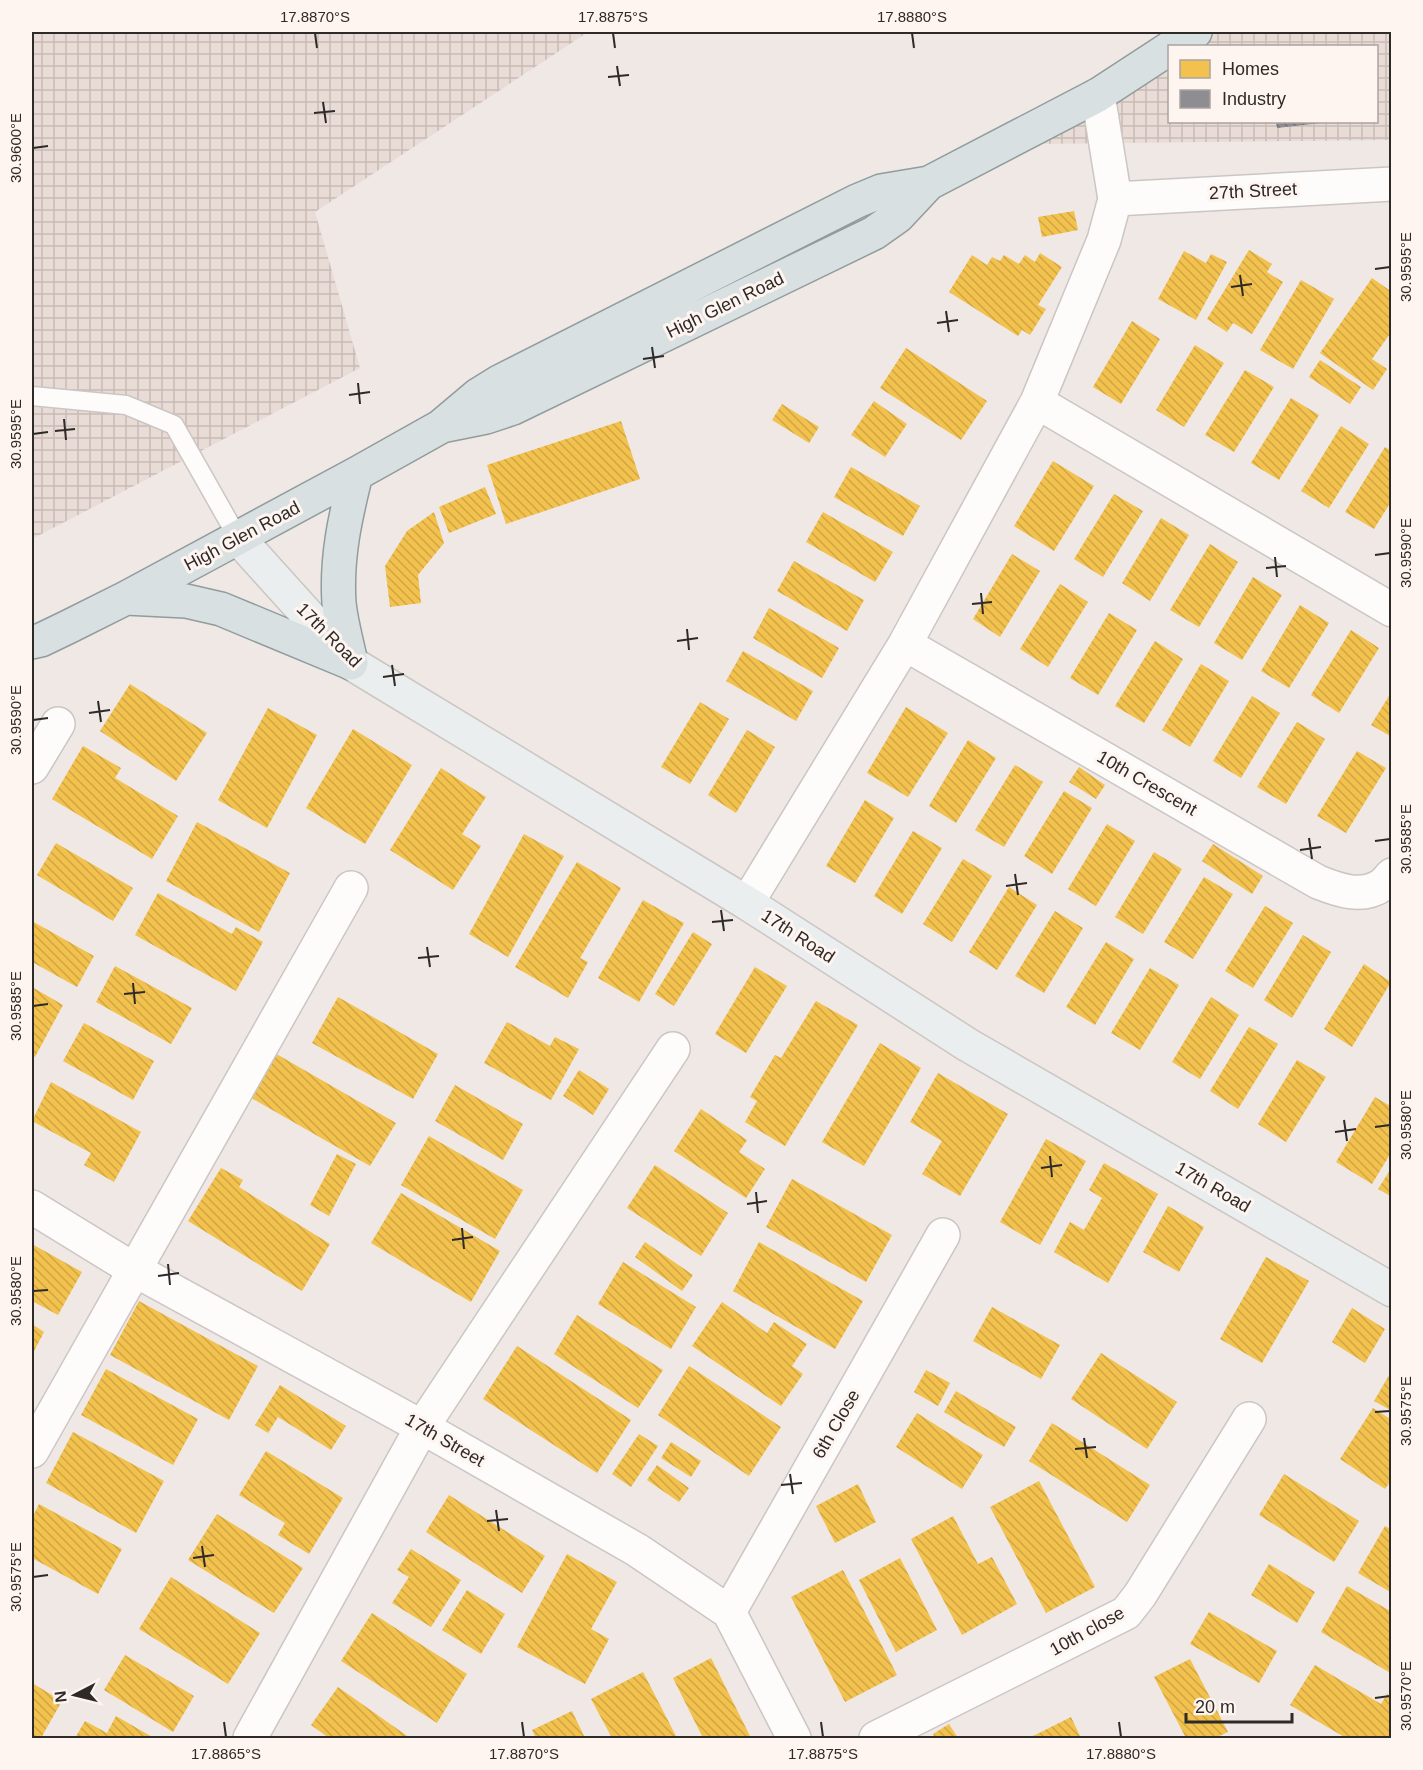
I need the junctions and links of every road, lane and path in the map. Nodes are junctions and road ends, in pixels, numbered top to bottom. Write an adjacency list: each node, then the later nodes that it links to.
1 (1196, 32): 2 (main road, High Glen Road)
2 (1174, 45)
3 (1168, 49): 4 (main road, High Glen Road)
4 (1098, 95): 6 (street); 9 (main road, High Glen Road)
5 (1392, 184): 6 (street, 27th Street)
6 (1115, 199): 8 (street)
7 (32, 396): 10 (lane)
8 (1037, 402): 12 (street); 14 (street)
9 (356, 474): 10 (main road, High Glen Road); 15 (main road)
10 (238, 538): 11 (main road, High Glen Road); 15 (street, 17th Road)
11 (126, 598): 13 (main road, High Glen Road); 15 (main road)
12 (1392, 609)
13 (35, 644)
14 (905, 644): 18 (street, 10th Crescent); 20 (street)
15 (351, 663): 20 (street, 17th Road)
16 (58, 724): 17 (street)
17 (32, 767)
18 (1392, 875)
19 (351, 888): 24 (street)
20 (747, 903): 25 (street, 17th Road)
21 (673, 1049): 27 (street)
22 (32, 1207): 24 (street, 17th Street)
23 (943, 1235): 29 (street, 6th Close)
24 (133, 1269): 27 (street, 17th Street); 28 (street)
25 (1392, 1290)
26 (1249, 1419): 32 (street, 10th close)
27 (422, 1426): 29 (street, 17th Street); 30 (street)
28 (32, 1450)
29 (729, 1612): 31 (street, 17th Street)
30 (250, 1738)
31 (794, 1738)
32 (876, 1738)

